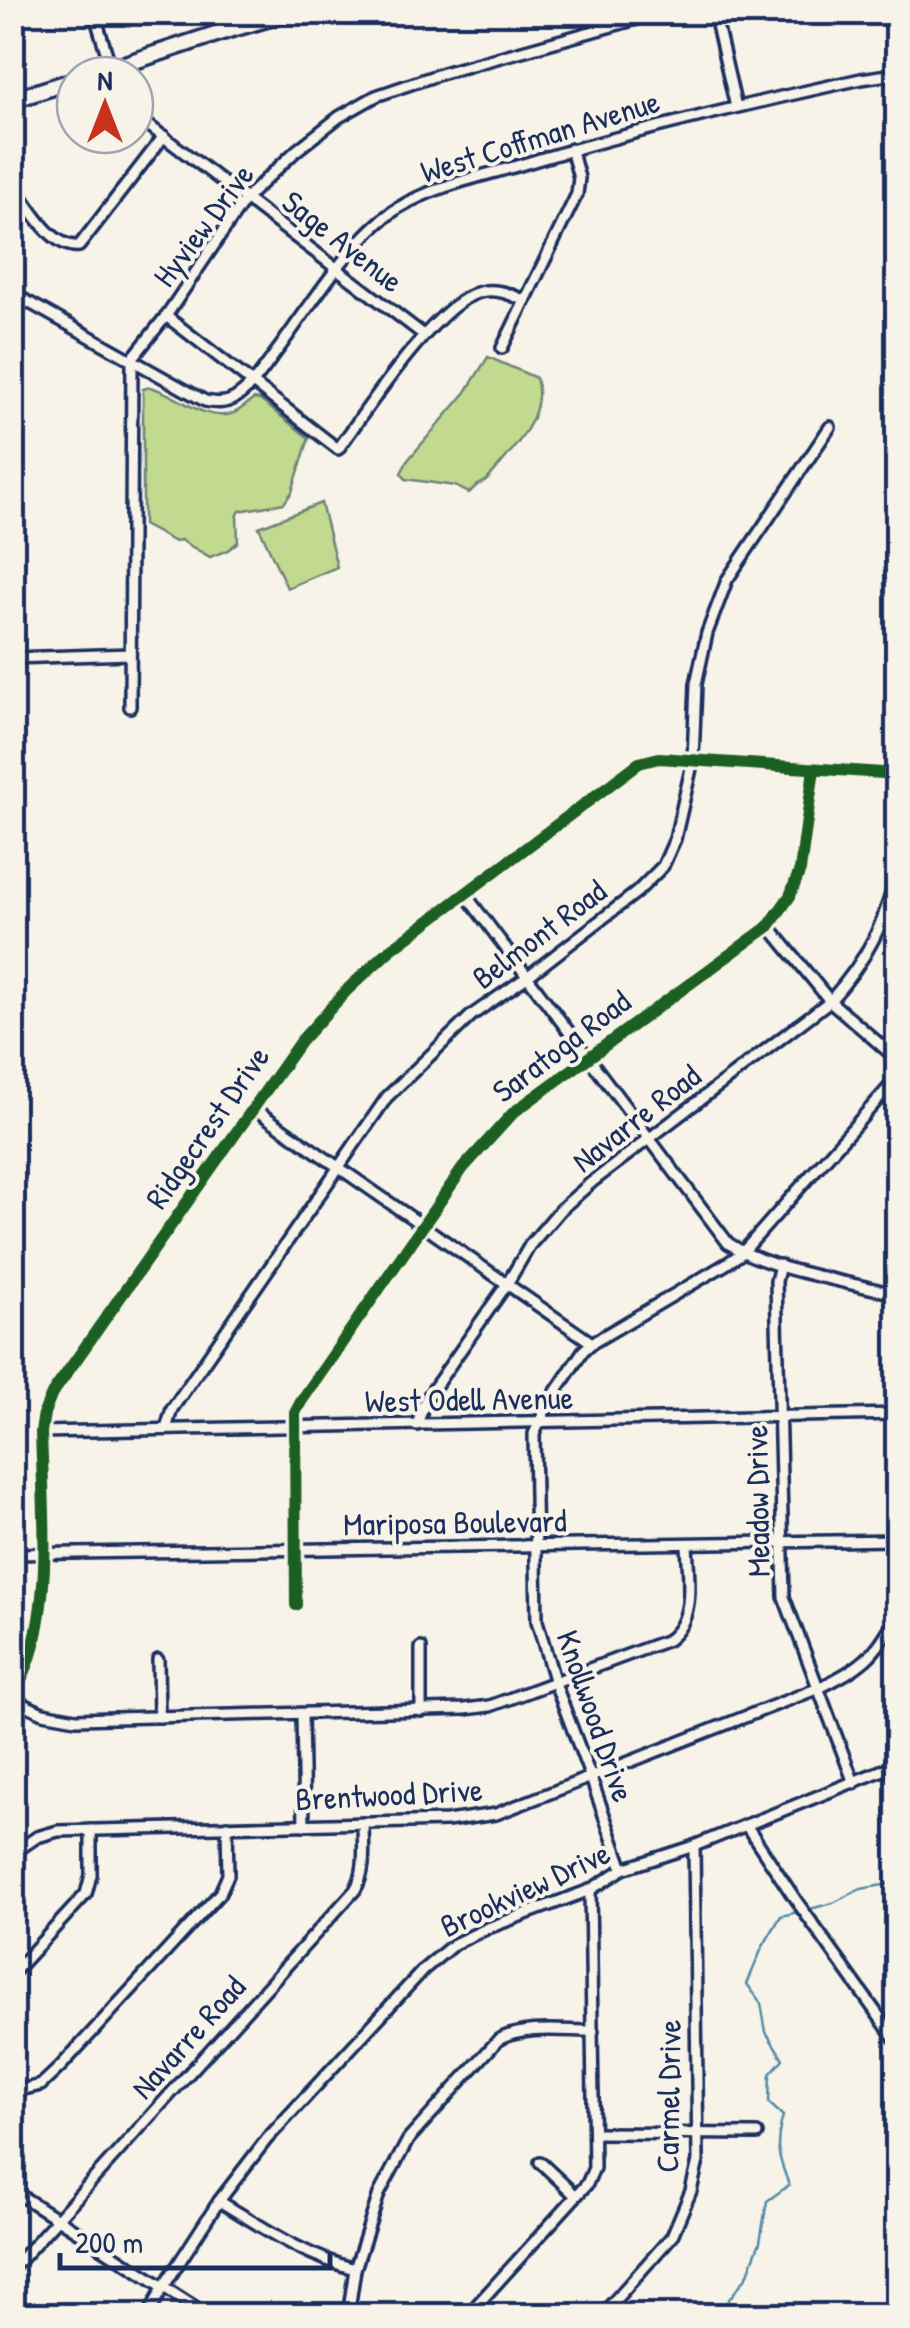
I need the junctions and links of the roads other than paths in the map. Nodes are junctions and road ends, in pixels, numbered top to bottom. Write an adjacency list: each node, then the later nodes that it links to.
1 (94, 12): 7 (street)
2 (219, 12): 6 (street)
3 (292, 12): 6 (main road)
4 (662, 12): 17 (street, Hyview Drive)
5 (714, 12): 12 (street)
6 (225, 31): 8 (main road)
7 (101, 55)
8 (154, 55)
9 (898, 76): 12 (street, West Coffman Avenue)
10 (55, 86): 11 (main road)
11 (12, 100)
12 (736, 107): 15 (street, West Coffman Avenue)
13 (155, 129): 14 (street, Sage Avenue)
14 (164, 136): 16 (street); 17 (street, Sage Avenue)
15 (570, 150): 18 (street, West Coffman Avenue); 20 (street)
16 (12, 182)
17 (246, 198): 18 (street, Sage Avenue); 21 (street, Hyview Drive)
18 (337, 270): 22 (street, Sage Avenue); 25 (street, West Coffman Avenue)
19 (12, 293): 24 (street)
20 (525, 302): 22 (street); 23 (street)
21 (166, 316): 24 (street, Hyview Drive); 25 (street)
22 (424, 335): 25 (street)
23 (502, 348)
24 (132, 359): 25 (street); 27 (street)
25 (252, 384)
26 (830, 427): 30 (street, Belmont Road)
27 (130, 654): 28 (street); 29 (street)
28 (12, 658)
29 (130, 707)
30 (693, 760): 31 (street, Ridgecrest Drive); 34 (street, Ridgecrest Drive); 36 (street, Belmont Road)
31 (814, 769): 32 (street, Ridgecrest Drive); 35 (street, Saratoga Road)
32 (898, 774)
33 (898, 870): 37 (street, Navarre Road)
34 (465, 894): 36 (street); 41 (street, Ridgecrest Drive)
35 (769, 926): 37 (street); 38 (street, Saratoga Road)
36 (526, 977): 38 (street); 43 (street, Belmont Road)
37 (830, 1001): 39 (street); 42 (street, Navarre Road)
38 (589, 1057): 42 (street); 44 (street, Saratoga Road)
39 (898, 1060)
40 (898, 1077): 45 (street, Knollwood Drive)
41 (254, 1108): 43 (street); 56 (street, Ridgecrest Drive)
42 (649, 1140): 45 (street); 47 (street, Navarre Road)
43 (338, 1167): 44 (street); 55 (street, Belmont Road)
44 (422, 1225): 47 (street); 54 (street, Saratoga Road)
45 (742, 1253): 46 (street); 49 (street, Knollwood Drive)
46 (780, 1266): 48 (street); 51 (street, Meadow Drive)
47 (507, 1284): 49 (street); 53 (street, Navarre Road)
48 (898, 1294)
49 (592, 1343): 52 (street, Knollwood Drive)
50 (898, 1414): 51 (street, West Odell Avenue)
51 (780, 1417): 52 (street, West Odell Avenue); 58 (street, Meadow Drive)
52 (540, 1422): 53 (street, West Odell Avenue); 60 (street, Knollwood Drive)
53 (418, 1425): 54 (street, West Odell Avenue)
54 (296, 1428): 55 (street, West Odell Avenue); 61 (street, Saratoga Road)
55 (166, 1430): 56 (street, West Odell Avenue)
56 (42, 1432): 63 (street, Ridgecrest Drive)
57 (898, 1540): 58 (street, Mariposa Boulevard)
58 (782, 1542): 59 (street, Mariposa Boulevard); 69 (street, Meadow Drive)
59 (687, 1544): 60 (street, Mariposa Boulevard); 68 (street)
60 (537, 1546): 61 (street, Mariposa Boulevard); 68 (street, Knollwood Drive)
61 (297, 1548): 63 (street, Mariposa Boulevard); 64 (street, Saratoga Road)
62 (12, 1554): 63 (street, Mariposa Boulevard)
63 (44, 1554): 70 (street, Ridgecrest Drive)
64 (296, 1605)
65 (898, 1613): 69 (street, Brentwood Drive)
66 (422, 1648): 71 (street)
67 (158, 1660): 73 (street)
68 (554, 1683): 71 (street); 75 (street, Knollwood Drive)
69 (819, 1688): 75 (street, Brentwood Drive); 76 (street, Meadow Drive)
70 (12, 1699): 73 (street)
71 (422, 1711): 72 (street)
72 (302, 1714): 73 (street); 78 (street)
73 (159, 1717)
74 (898, 1764): 76 (street, Brookview Drive)
75 (592, 1778): 77 (street, Brentwood Drive); 84 (street, Knollwood Drive)
76 (854, 1782): 79 (street, Brookview Drive)
77 (363, 1823): 78 (street, Brentwood Drive); 97 (street, Navarre Road)
78 (304, 1825): 80 (street, Brentwood Drive)
79 (746, 1825): 82 (street, Brookview Drive); 88 (street)
80 (227, 1826): 81 (street, Brentwood Drive); 89 (street)
81 (91, 1830): 83 (street, Brentwood Drive); 86 (street)
82 (694, 1846): 84 (street, Brookview Drive); 91 (street, Carmel Drive)
83 (12, 1854)
84 (623, 1870): 85 (street, Brookview Drive)
85 (590, 1890): 87 (street); 96 (street, Brookview Drive)
86 (12, 1974)
87 (593, 2031): 90 (street); 98 (street)
88 (898, 2044)
89 (12, 2092)
90 (595, 2133): 91 (street); 95 (street)
91 (696, 2134): 92 (street); 105 (street, Carmel Drive)
92 (757, 2134)
93 (540, 2162): 95 (street)
94 (12, 2190): 97 (street)
95 (576, 2196): 104 (street)
96 (219, 2201): 98 (street); 100 (street, Brookview Drive)
97 (58, 2218): 99 (street, Navarre Road); 100 (street)
98 (355, 2269): 103 (street)
99 (12, 2270)
100 (164, 2286): 101 (street, Brookview Drive); 102 (street)
101 (148, 2316)
102 (209, 2316)
103 (348, 2316)
104 (471, 2316)
105 (600, 2316)

